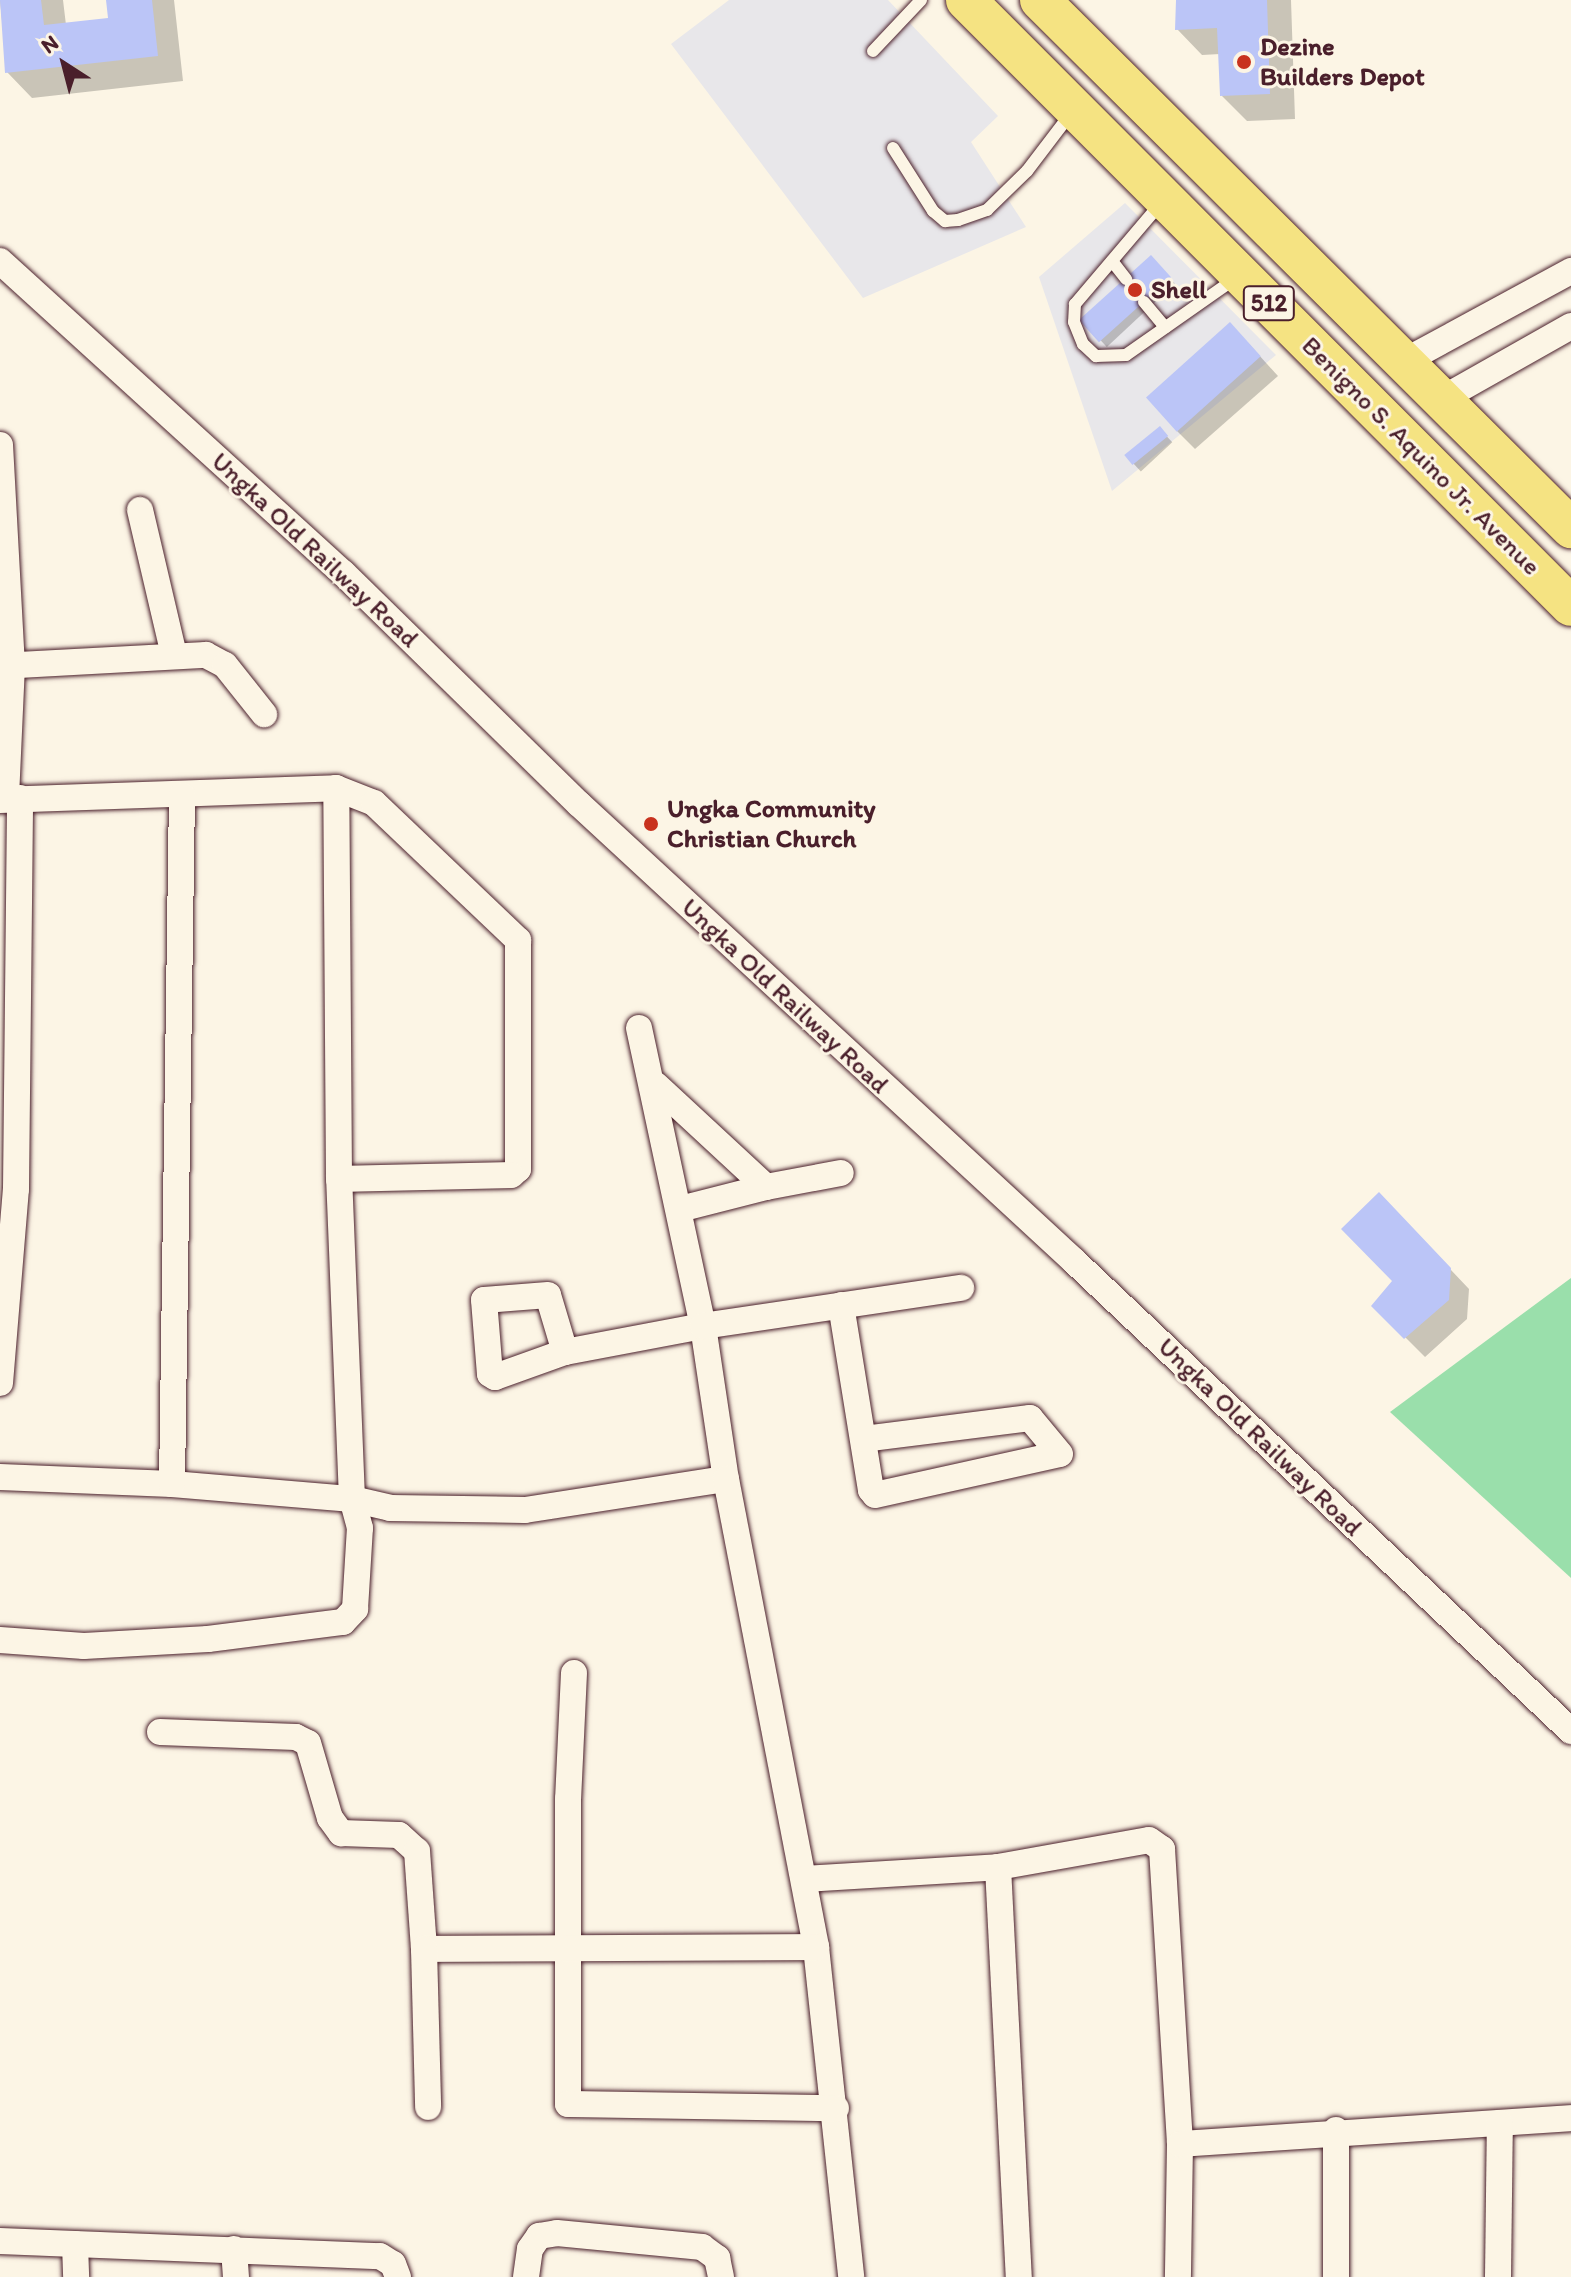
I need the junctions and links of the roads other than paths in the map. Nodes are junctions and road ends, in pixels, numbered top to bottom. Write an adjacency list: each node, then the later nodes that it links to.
1 (921, 0): 4 (lane)
2 (966, 0): 5 (main road, Benigno S. Aquino Jr. Avenue / 512)
3 (1040, 0): 16 (main road, 512)
4 (873, 51)
5 (1076, 107): 6 (lane); 7 (main road, Benigno S. Aquino Jr. Avenue / 512)
6 (893, 148)
7 (1165, 197): 9 (lane); 11 (main road, Benigno S. Aquino Jr. Avenue / 512)
8 (0, 261): 47 (street, Ungka Old Railway Road)
9 (1112, 261): 12 (lane); 15 (lane)
10 (1571, 271): 16 (street)
11 (1241, 274): 15 (lane); 21 (main road, Benigno S. Aquino Jr. Avenue / 512)
12 (1126, 279)
13 (1144, 302): 15 (lane)
14 (1571, 326): 17 (street)
15 (1165, 327)
16 (1405, 361): 17 (main road, 512)
17 (1442, 399): 20 (main road, 512)
18 (0, 445): 23 (street)
19 (140, 510): 22 (street)
20 (1571, 528)
21 (1571, 606)
22 (174, 655): 23 (street); 24 (street)
23 (6, 666): 27 (street)
24 (264, 714)
25 (336, 788): 26 (street); 31 (street); 31 (street)
26 (182, 795): 27 (street); 43 (street)
27 (9, 799): 33 (street)
28 (639, 1028): 29 (street)
29 (656, 1085): 32 (street); 34 (street)
30 (841, 1173): 32 (street)
31 (339, 1179): 44 (street)
32 (766, 1187): 34 (street)
33 (8, 1188): 39 (street)
34 (680, 1209): 37 (street)
35 (961, 1288): 36 (street)
36 (841, 1305): 37 (street); 40 (street)
37 (703, 1326): 38 (street); 42 (street)
38 (565, 1352)
39 (0, 1383)
40 (864, 1439): 40 (street)
41 (0, 1477): 43 (street)
42 (726, 1479): 44 (street); 50 (street)
43 (172, 1484): 44 (street)
44 (352, 1499): 45 (street)
45 (0, 1640)
46 (574, 1673): 53 (street)
47 (1571, 1731)
48 (160, 1732): 52 (street)
49 (998, 1867): 50 (street); 59 (street); 69 (street)
50 (804, 1879): 51 (street)
51 (816, 1947): 53 (street); 55 (street)
52 (424, 1949): 53 (street); 54 (street)
53 (569, 1950): 55 (street)
54 (428, 2107)
55 (836, 2108): 68 (street)
56 (1571, 2118): 57 (street)
57 (1500, 2123): 58 (street); 72 (street)
58 (1336, 2130): 59 (street); 71 (street)
59 (1180, 2144): 70 (street)
60 (0, 2241): 61 (street)
61 (75, 2244): 62 (street); 63 (street)
62 (234, 2249): 64 (street); 65 (street)
63 (76, 2277)
64 (236, 2277)
65 (398, 2277)
66 (526, 2277): 67 (street)
67 (721, 2277)
68 (851, 2277)
69 (1019, 2277)
70 (1178, 2277)
71 (1336, 2277)
72 (1498, 2277)

